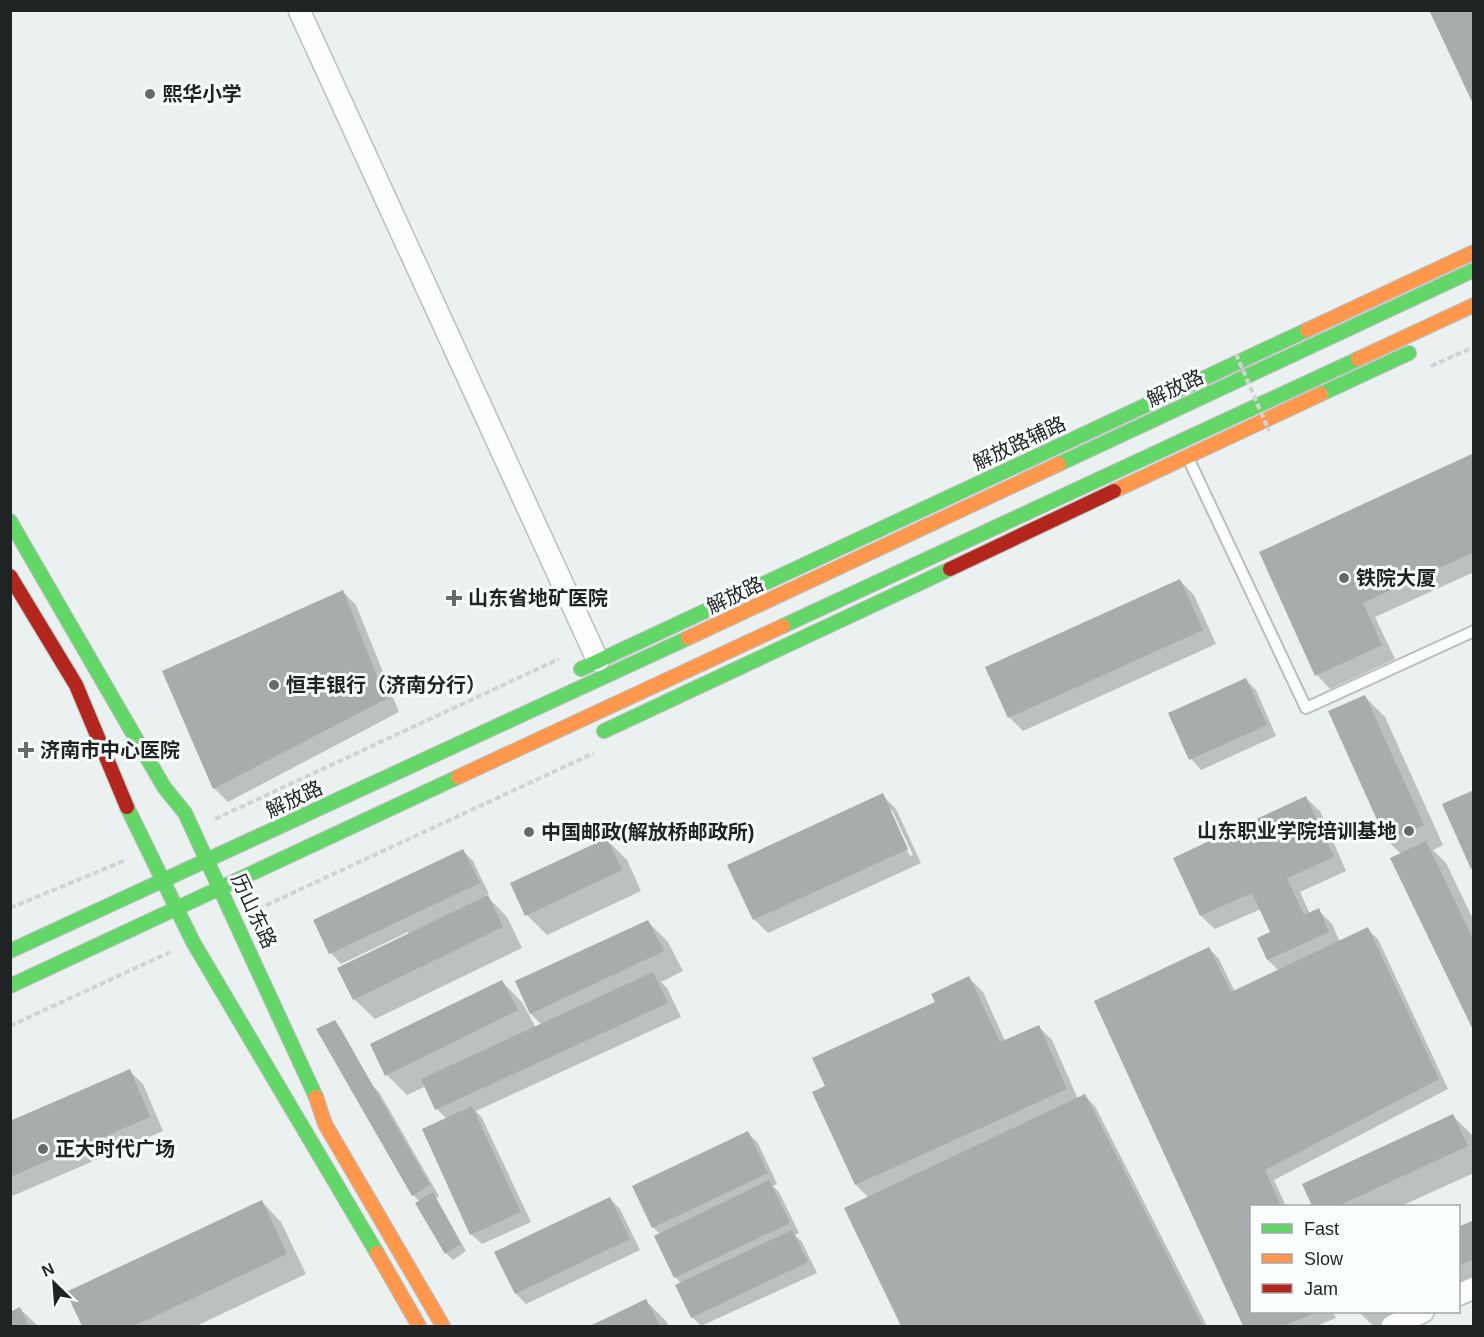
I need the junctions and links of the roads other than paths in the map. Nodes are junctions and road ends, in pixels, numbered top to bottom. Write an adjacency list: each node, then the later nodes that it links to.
1 (299, 10): 10 (street)
2 (1473, 252): 10 (street, 解放路辅路)
3 (1473, 270): 11 (street, 解放路)
4 (1473, 305): 12 (street)
5 (1421, 348): 6 (street)
6 (1188, 458): 9 (lane); 12 (street)
7 (10, 521): 13 (street, 历山东路)
8 (10, 576): 14 (street)
9 (1473, 631)
10 (589, 665): 11 (street)
11 (556, 700): 13 (street, 解放路)
12 (568, 727): 15 (street)
13 (208, 860): 14 (street, 解放路); 15 (street, 历山东路)
14 (162, 882): 16 (street); 17 (street, 解放路)
15 (221, 888): 16 (street); 21 (street, 历山东路)
16 (176, 910): 18 (street); 20 (street)
17 (10, 951)
18 (12, 988)
19 (1419, 1313): 22 (street)
20 (419, 1326)
21 (443, 1326)
22 (1392, 1326)

